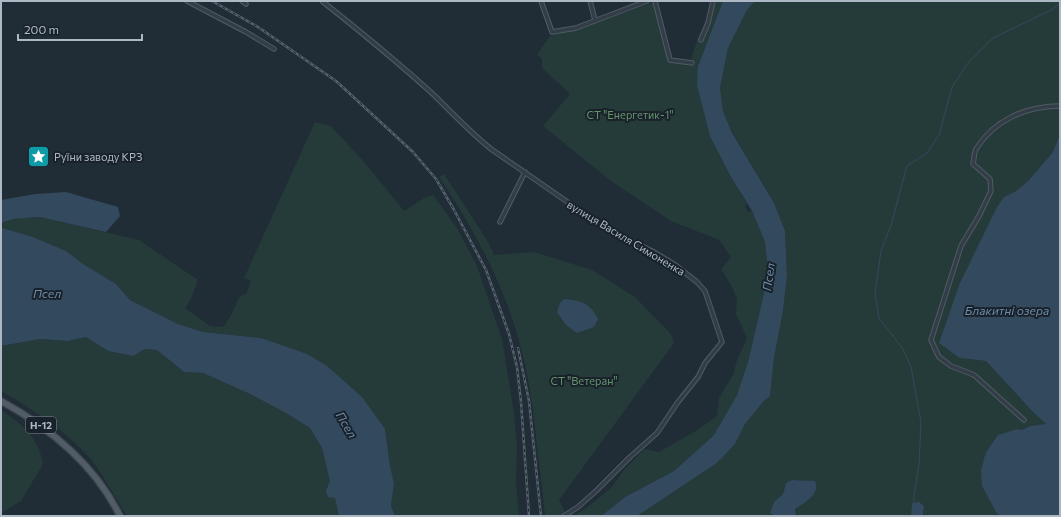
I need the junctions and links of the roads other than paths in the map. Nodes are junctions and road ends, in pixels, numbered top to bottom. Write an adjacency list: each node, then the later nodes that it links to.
1 (187, 1): 13 (street)
2 (242, 1): 10 (street)
3 (322, 1): 16 (street, вулиця Василя Симоненка)
4 (541, 1): 11 (street)
5 (590, 1): 11 (street)
6 (647, 1): 9 (street)
7 (655, 1): 14 (street)
8 (713, 1): 12 (street)
9 (642, 2): 11 (street)
10 (246, 4)
11 (595, 20)
12 (701, 40)
13 (274, 49)
14 (692, 63)
15 (1060, 106): 19 (street)
16 (525, 172): 17 (street); 21 (street, вулиця Василя Симоненка)
17 (500, 222)
18 (1, 401): 20 (main road, Н-12)
19 (1024, 420)
20 (120, 516)
21 (564, 516)

